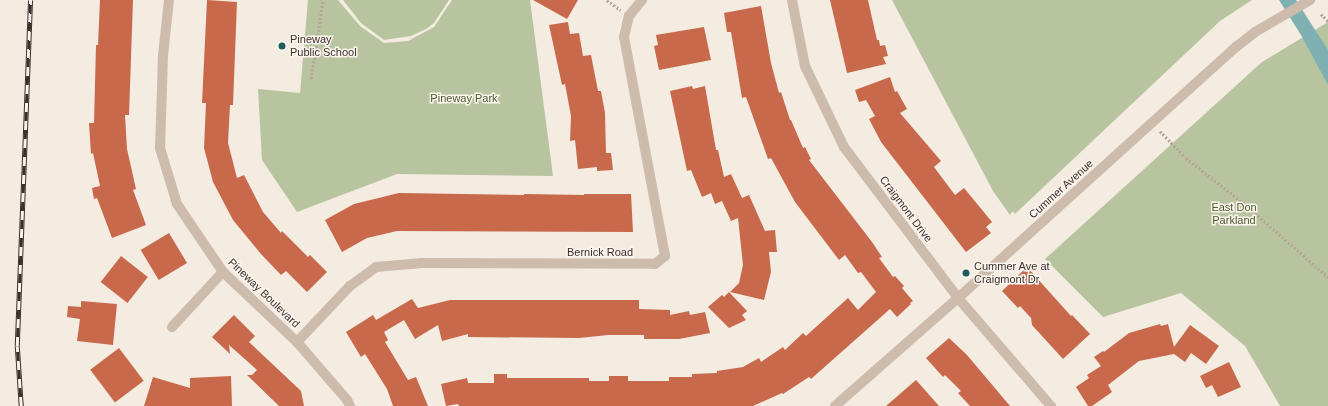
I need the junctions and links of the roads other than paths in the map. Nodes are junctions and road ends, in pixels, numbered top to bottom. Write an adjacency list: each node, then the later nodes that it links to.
1 (169, 0): 5 (street, Pineway Boulevard)
2 (642, 0): 8 (street, Bernick Road)
3 (792, 0): 6 (street, Craigmont Drive)
4 (1310, 0): 6 (street, Cummer Avenue)
5 (223, 272): 7 (street); 8 (street, Pineway Boulevard)
6 (958, 298): 10 (street, Cummer Avenue); 11 (street, Craigmont Drive)
7 (172, 327)
8 (296, 342): 9 (street, Pineway Boulevard)
9 (350, 406)
10 (835, 406)
11 (1051, 406)

